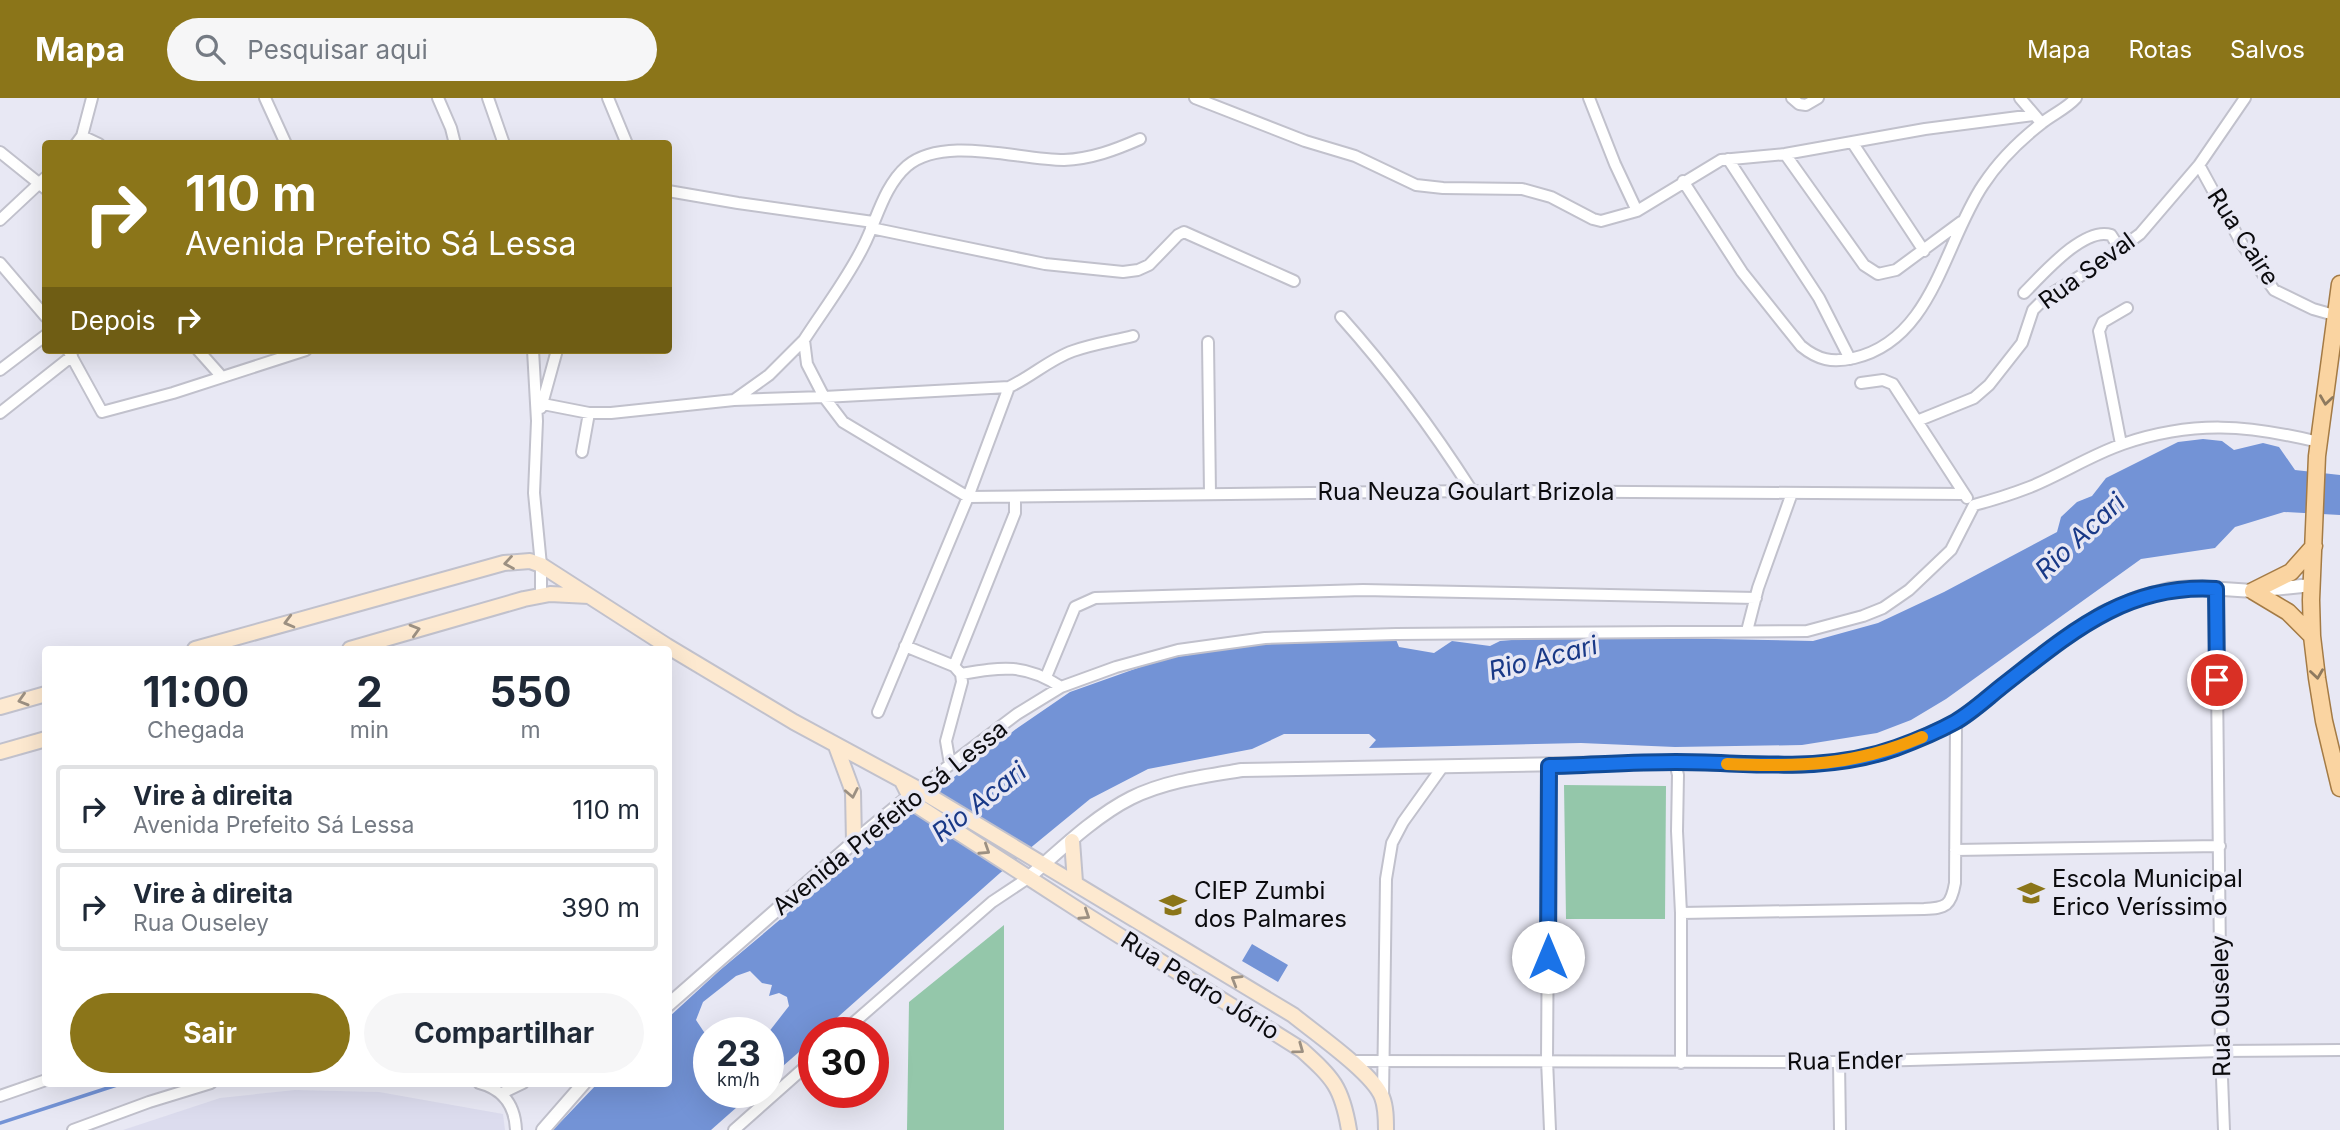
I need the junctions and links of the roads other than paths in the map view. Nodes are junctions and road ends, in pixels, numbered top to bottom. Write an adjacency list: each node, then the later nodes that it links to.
1 (92, 98): 15 (street)
2 (265, 98): 16 (street)
3 (438, 98): 17 (street)
4 (488, 98): 18 (street)
5 (608, 98): 19 (street)
6 (1195, 98): 29 (street)
7 (1589, 98): 29 (street)
8 (1792, 98): 9 (street)
9 (1818, 98)
10 (2020, 98): 13 (street)
11 (2245, 98): 24 (street, Rua Seval)
12 (2072, 102): 13 (street)
13 (2038, 119): 20 (street); 30 (street)
14 (1140, 139): 32 (street)
15 (79, 140)
16 (284, 140)
17 (454, 140)
18 (503, 140)
19 (625, 140)
20 (1852, 142): 22 (street); 34 (street)
21 (0, 152): 26 (street)
22 (1785, 154): 23 (street); 34 (street)
23 (1728, 159): 25 (street); 53 (street)
24 (2199, 166): 33 (street, Rua Seval); 41 (street, Rua Caire)
25 (1683, 181): 29 (street); 53 (street)
26 (42, 182)
27 (42, 185): 31 (street)
28 (672, 192): 32 (street)
29 (1637, 211)
30 (1965, 219): 34 (street); 53 (street)
31 (0, 220)
32 (872, 225): 36 (street); 45 (street)
33 (2120, 249): 38 (street); 64 (street, Rua Seval)
34 (1924, 251)
35 (0, 263): 40 (street)
36 (1294, 281)
37 (2340, 284): 41 (main road)
38 (2024, 293)
39 (2127, 308): 65 (street)
40 (42, 312)
41 (2334, 315): 66 (main road, one-way to 66)
42 (1341, 317): 68 (street)
43 (1133, 336): 57 (street)
44 (42, 338): 54 (street)
45 (804, 340): 58 (street); 59 (street)
46 (1208, 342): 70 (street)
47 (69, 354): 61 (street)
48 (71, 354): 55 (street)
49 (202, 354): 55 (street)
50 (294, 354): 55 (street)
51 (533, 354): 63 (street)
52 (556, 354): 60 (street)
53 (1850, 359)
54 (0, 370)
55 (222, 377)
56 (1861, 383): 64 (street)
57 (1009, 387): 58 (street); 72 (street)
58 (824, 397): 59 (street); 72 (street)
59 (734, 400): 62 (street)
60 (543, 404): 62 (street); 63 (street)
61 (0, 413)
62 (589, 413): 67 (street)
63 (537, 421): 76 (street)
64 (1917, 422): 71 (street)
65 (2122, 444): 66 (street); 74 (street)
66 (2318, 449): 75 (main road)
67 (582, 452)
68 (1472, 491): 69 (street, Rua Neuza Goulart Brizola); 70 (street, Rua Neuza Goulart Brizola)
69 (1792, 493): 71 (street, Rua Neuza Goulart Brizola); 82 (street)
70 (1210, 494): 73 (street, Rua Neuza Goulart Brizola)
71 (1963, 494): 74 (street)
72 (968, 497): 73 (street, Rua Neuza Goulart Brizola); 88 (street)
73 (1015, 497): 90 (street)
74 (1974, 505): 83 (street, Avenida Prefeito Sá Lessa)
75 (2314, 539): 77 (main road); 79 (main road)
76 (541, 565): 80 (street); 81 (main road); 85 (main road, one-way to 85)
77 (2312, 585): 79 (street); 84 (main road)
78 (2216, 589): 79 (street); 96 (street); 108 (street, Rua Ouseley)
79 (2253, 591): 84 (main road)
80 (541, 595): 81 (main road); 86 (main road, one-way to 80)
81 (592, 596): 87 (main road)
82 (1756, 598): 83 (street); 91 (street)
83 (1747, 631): 92 (street, Avenida Prefeito Sá Lessa)
84 (2312, 636): 104 (main road, one-way to 104)
85 (206, 646)
86 (360, 646)
87 (667, 646)
88 (905, 646): 90 (street); 95 (street)
89 (672, 649): 98 (main road)
90 (958, 670): 91 (street); 101 (street)
91 (1046, 677): 92 (street)
92 (1061, 687): 101 (street, Avenida Prefeito Sá Lessa)
93 (42, 695): 94 (main road, one-way to 94)
94 (0, 707)
95 (878, 712)
96 (1955, 722): 100 (street); 109 (street)
97 (42, 740): 99 (main road)
98 (836, 746): 105 (main road); 107 (main road, one-way to 107)
99 (0, 752)
100 (1675, 762): 103 (street); 113 (street)
101 (950, 764): 105 (street, Avenida Prefeito Sá Lessa)
102 (1443, 766): 103 (street); 106 (street); 120 (street)
103 (1549, 766): 118 (street)
104 (2340, 788)
105 (917, 795): 107 (street, Avenida Prefeito Sá Lessa); 110 (main road); 111 (main road, Rua Pedro Jório, one-way to 111)
106 (1072, 841): 110 (street); 112 (main road)
107 (854, 842): 114 (street, Avenida Prefeito Sá Lessa)
108 (2220, 846): 109 (street); 117 (street, Rua Ouseley)
109 (1955, 850): 113 (street)
110 (1038, 861): 111 (street); 112 (main road)
111 (1022, 874): 115 (street); 136 (main road, Rua Pedro Jório, one-way to 136)
112 (1075, 882): 119 (main road, one-way to 112)
113 (1681, 913): 122 (street)
114 (672, 1001)
115 (861, 1017)
116 (2340, 1050): 117 (street, Rua Ender)
117 (2221, 1051): 121 (street, Rua Ender); 140 (street, Rua Ouseley)
118 (1547, 1060): 120 (street, Rua Ender); 122 (street, Rua Ender); 138 (street)
119 (1349, 1061): 120 (street, Rua Ender); 131 (main road)
120 (1385, 1061): 131 (street)
121 (1839, 1062): 122 (street, Rua Ender); 139 (street)
122 (1681, 1063)
123 (798, 1073): 135 (street)
124 (42, 1081): 130 (street)
125 (198, 1087): 132 (street)
126 (493, 1087): 129 (street)
127 (515, 1087): 129 (street)
128 (581, 1087): 134 (street)
129 (502, 1093): 133 (street)
130 (0, 1096)
131 (1383, 1099): 137 (main road)
132 (73, 1130)
133 (516, 1130)
134 (543, 1130)
135 (734, 1130)
136 (1349, 1130)
137 (1386, 1130)
138 (1550, 1130)
139 (1840, 1130)
140 (2224, 1130)

